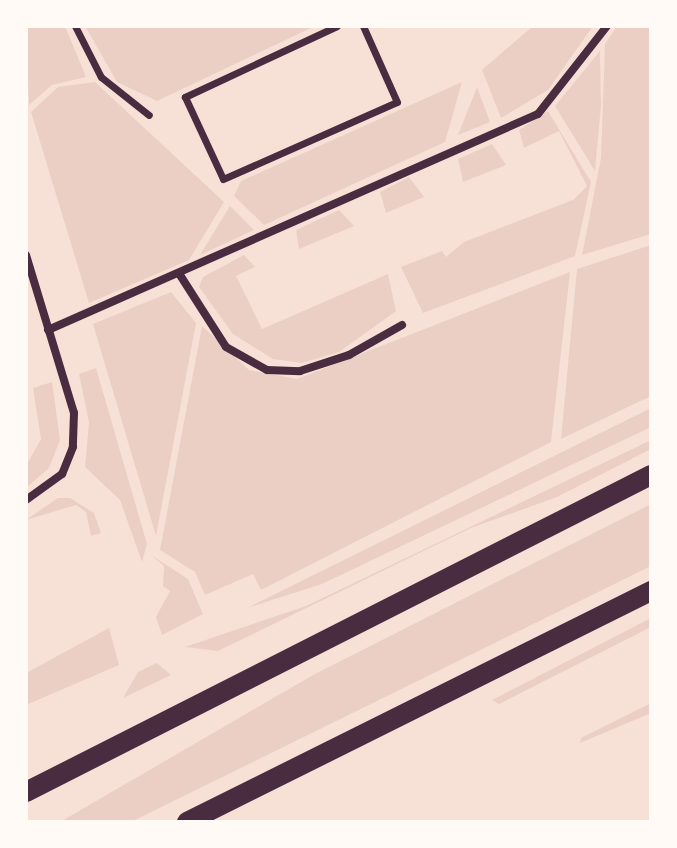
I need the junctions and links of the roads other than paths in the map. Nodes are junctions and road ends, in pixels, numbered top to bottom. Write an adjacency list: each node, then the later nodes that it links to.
1 (75, 26): 5 (street)
2 (337, 26): 3 (street)
3 (363, 26)
4 (607, 26): 7 (street)
5 (149, 115)
6 (26, 255): 9 (street)
7 (180, 275): 8 (street); 9 (street)
8 (402, 325)
9 (48, 330): 11 (street)
10 (651, 475): 13 (main road)
11 (26, 500)
12 (651, 591): 14 (main road)
13 (26, 792)
14 (187, 822)

